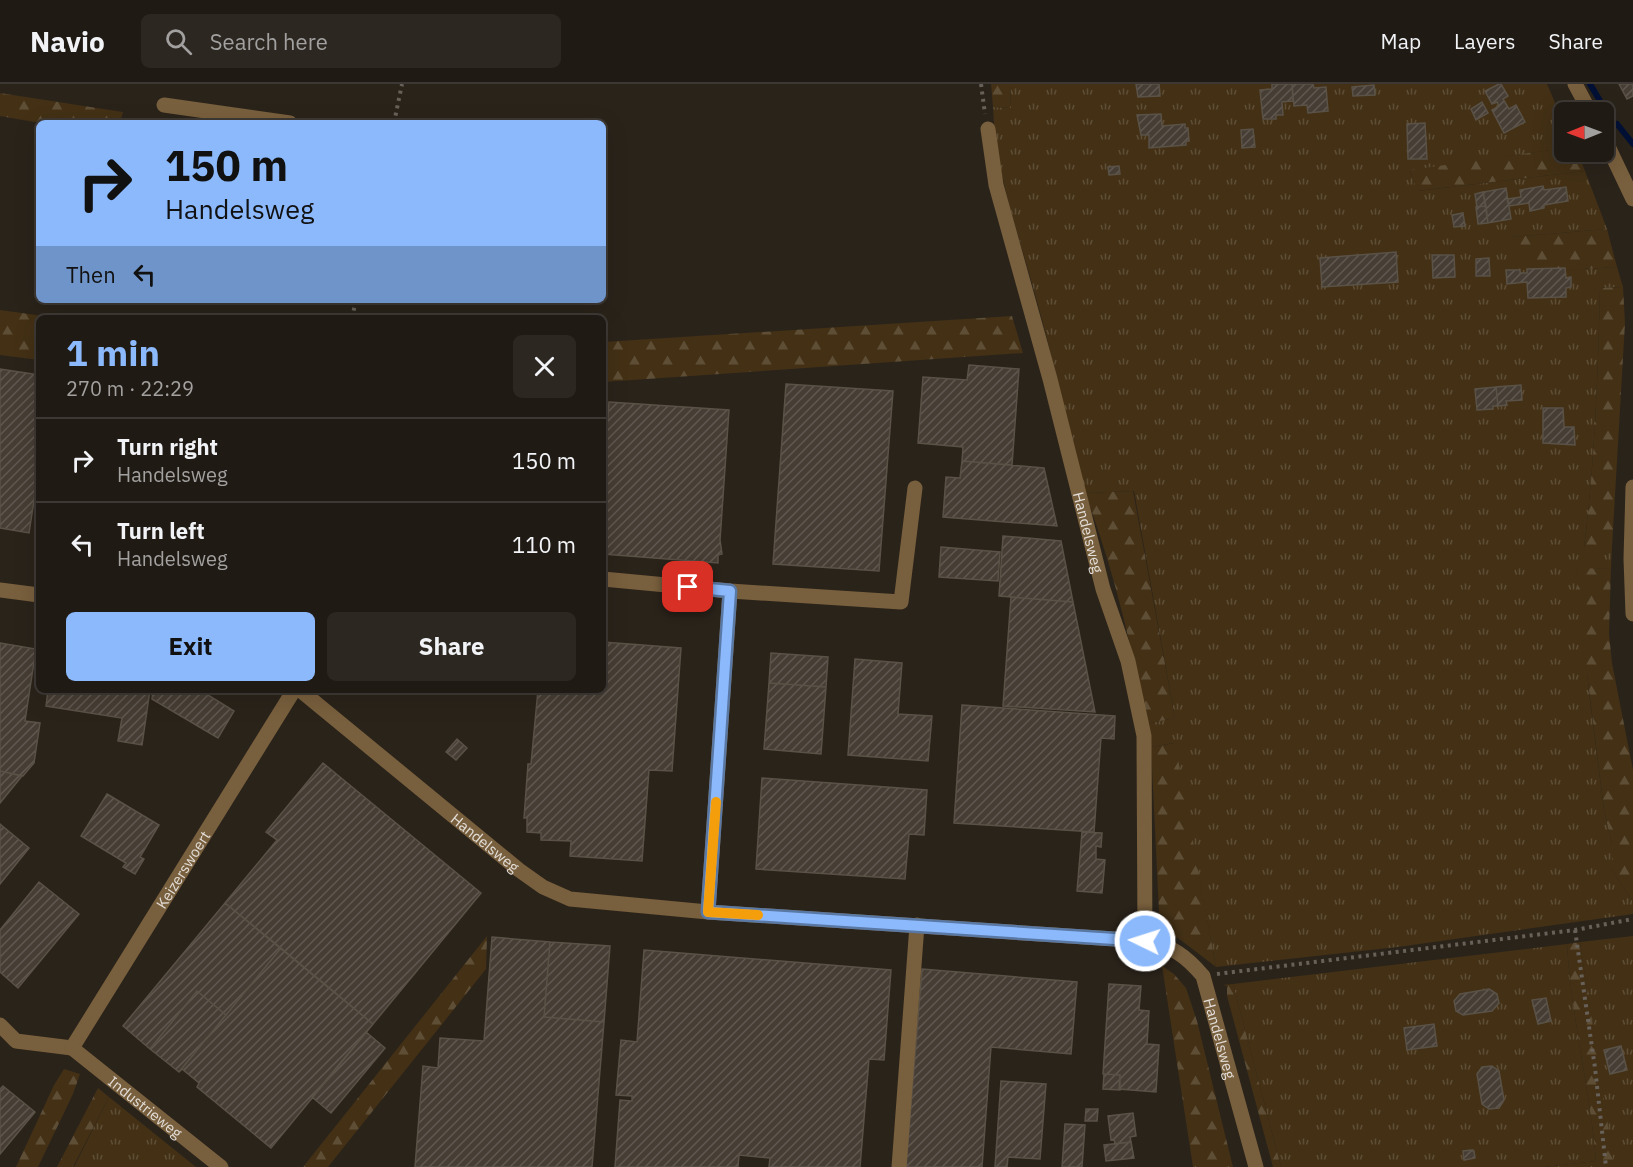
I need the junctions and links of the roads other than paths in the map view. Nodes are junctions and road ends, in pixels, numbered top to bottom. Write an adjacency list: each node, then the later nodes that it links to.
1 (1575, 84): 2 (street)
2 (1585, 102)
3 (164, 105): 4 (street)
4 (269, 120)
5 (988, 129): 19 (street, Handelsweg)
6 (1614, 159): 7 (street)
7 (1633, 199)
8 (1633, 487): 14 (street)
9 (915, 488): 12 (street)
10 (606, 579): 12 (street)
11 (0, 590): 13 (street)
12 (730, 591): 17 (street)
13 (36, 595)
14 (1633, 614)
15 (292, 693): 21 (street, Keizerswoert)
16 (304, 693): 17 (street, Handelsweg)
17 (708, 912): 18 (street, Handelsweg)
18 (917, 925): 19 (street, Handelsweg); 23 (street)
19 (1145, 941): 24 (street, Handelsweg)
20 (0, 1025): 21 (street)
21 (72, 1048): 22 (street, Industrieweg)
22 (221, 1167)
23 (899, 1167)
24 (1256, 1167)

